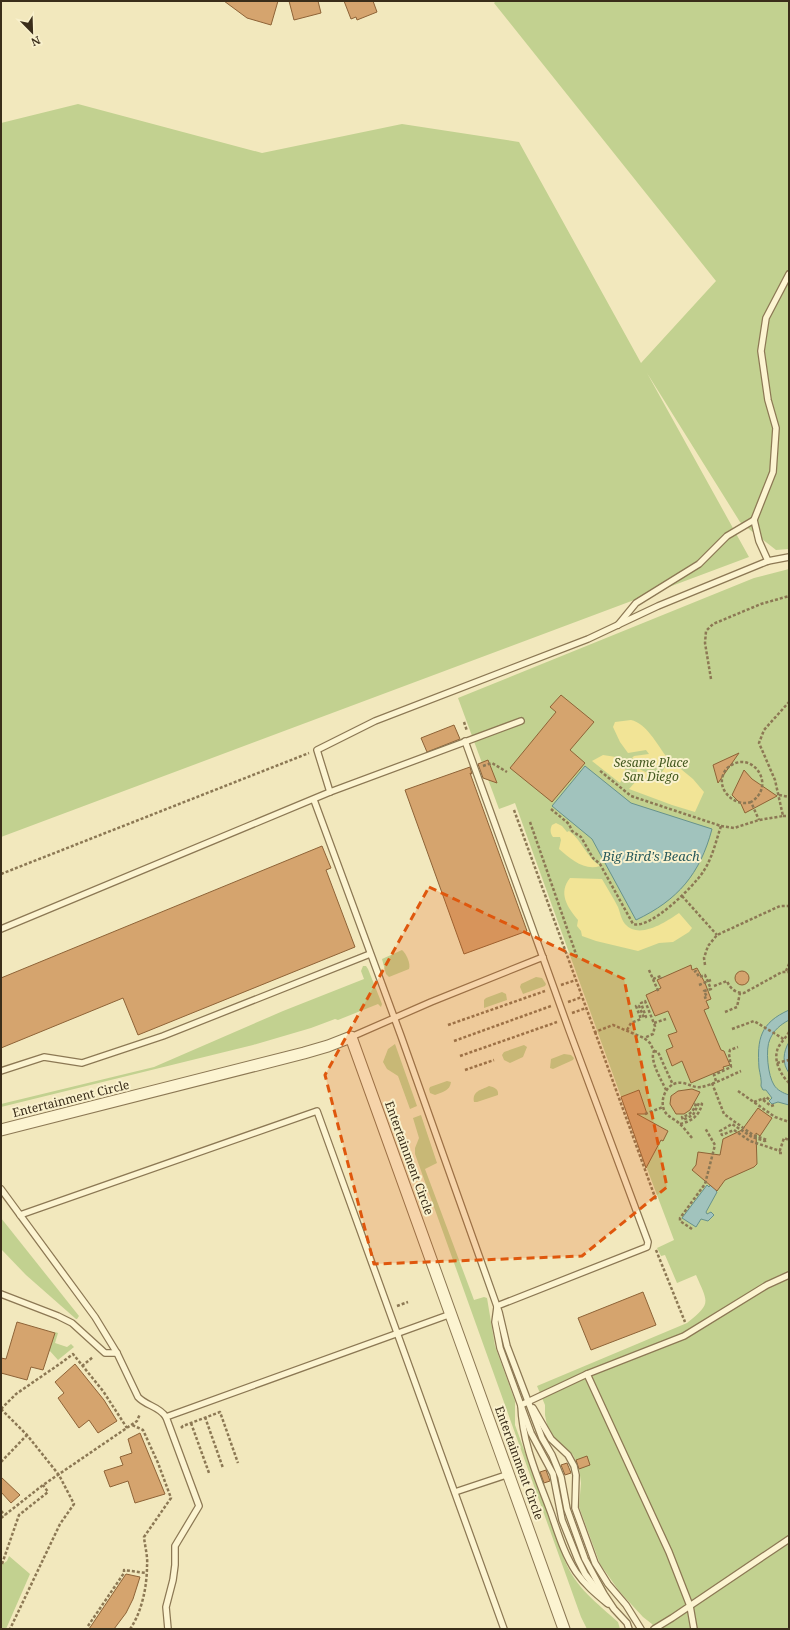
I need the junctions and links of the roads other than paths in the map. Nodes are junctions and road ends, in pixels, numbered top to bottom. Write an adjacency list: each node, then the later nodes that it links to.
1 (789, 274): 2 (lane)
2 (754, 520): 4 (lane); 5 (lane)
3 (789, 556): 4 (lane)
4 (768, 561): 5 (lane)
5 (616, 627): 8 (lane)
6 (521, 721): 7 (lane)
7 (465, 741): 8 (lane); 12 (lane)
8 (330, 792): 9 (lane)
9 (314, 800): 10 (lane); 11 (lane)
10 (1, 929)
11 (370, 954): 13 (lane); 15 (lane)
12 (543, 957): 13 (lane); 21 (lane)
13 (394, 1019): 14 (lane); 21 (lane)
14 (351, 1037): 16 (street, Entertainment Circle); 22 (street, Entertainment Circle)
15 (1, 1071)
16 (1, 1130)
17 (1, 1189): 18 (lane)
18 (20, 1215): 23 (lane); 24 (lane)
19 (789, 1275): 25 (lane)
20 (1, 1294): 24 (lane)
21 (497, 1306): 26 (lane); 27 (lane)
22 (451, 1314): 23 (lane); 29 (street, Entertainment Circle)
23 (398, 1333): 28 (lane); 30 (lane)
24 (117, 1353): 28 (lane)
25 (587, 1374): 26 (lane); 32 (lane)
26 (528, 1402): 27 (lane); 33 (lane); 38 (lane)
27 (521, 1405): 33 (lane); 33 (lane)
28 (166, 1417): 34 (lane)
29 (509, 1474): 30 (lane); 36 (street, Entertainment Circle)
30 (456, 1492): 35 (lane)
31 (789, 1539): 32 (lane)
32 (690, 1606): 39 (lane); 40 (lane)
33 (614, 1609): 37 (lane)
34 (168, 1629)
35 (504, 1629)
36 (564, 1629)
37 (629, 1629)
38 (641, 1629)
39 (654, 1629)
40 (694, 1629)

